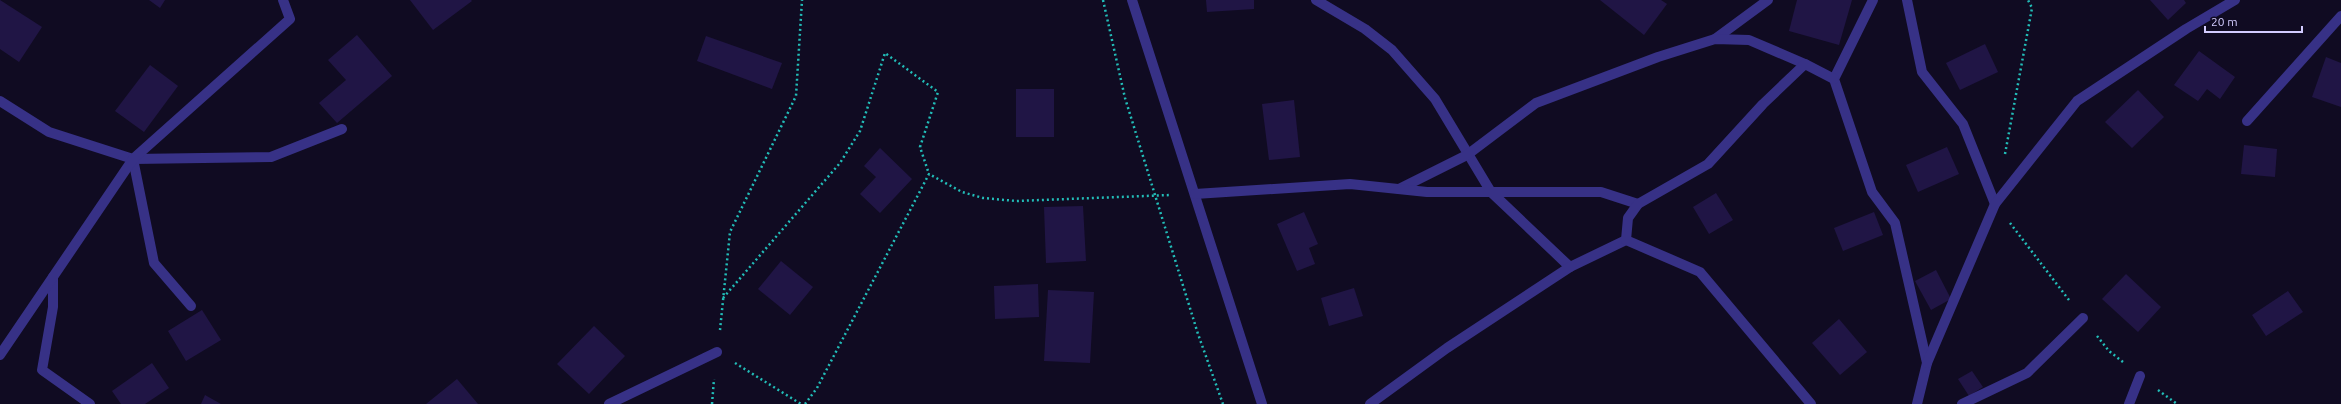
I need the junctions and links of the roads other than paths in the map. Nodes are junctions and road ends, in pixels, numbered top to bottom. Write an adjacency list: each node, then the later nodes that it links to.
1 (283, 0): 16 (street)
2 (1132, 0): 19 (street)
3 (1316, 0): 15 (street)
4 (1768, 0): 9 (street)
5 (1873, 0): 11 (street)
6 (1907, 0): 21 (street)
7 (2235, 0): 21 (street)
8 (2341, 16): 13 (street)
9 (1715, 39): 10 (street); 15 (street)
10 (1805, 64): 11 (street); 20 (street)
11 (1834, 79): 29 (street)
12 (0, 101): 16 (street)
13 (2247, 122)
14 (342, 129): 16 (street)
15 (1467, 155): 17 (street); 18 (street)
16 (133, 160): 24 (street); 25 (street)
17 (1399, 189): 18 (street); 19 (street)
18 (1491, 192): 20 (street); 23 (street)
19 (1195, 194): 33 (street)
20 (1638, 204): 22 (street)
21 (1995, 204): 29 (street)
22 (1626, 240): 23 (street); 35 (street)
23 (1570, 267): 34 (street)
24 (53, 277): 28 (street); 31 (street)
25 (191, 306)
26 (2083, 318): 37 (street)
27 (717, 352): 32 (street)
28 (0, 354)
29 (1927, 363): 36 (street)
30 (2140, 376): 38 (street)
31 (90, 404)
32 (609, 404)
33 (1262, 404)
34 (1370, 404)
35 (1811, 404)
36 (1916, 404)
37 (1962, 404)
38 (2129, 404)

